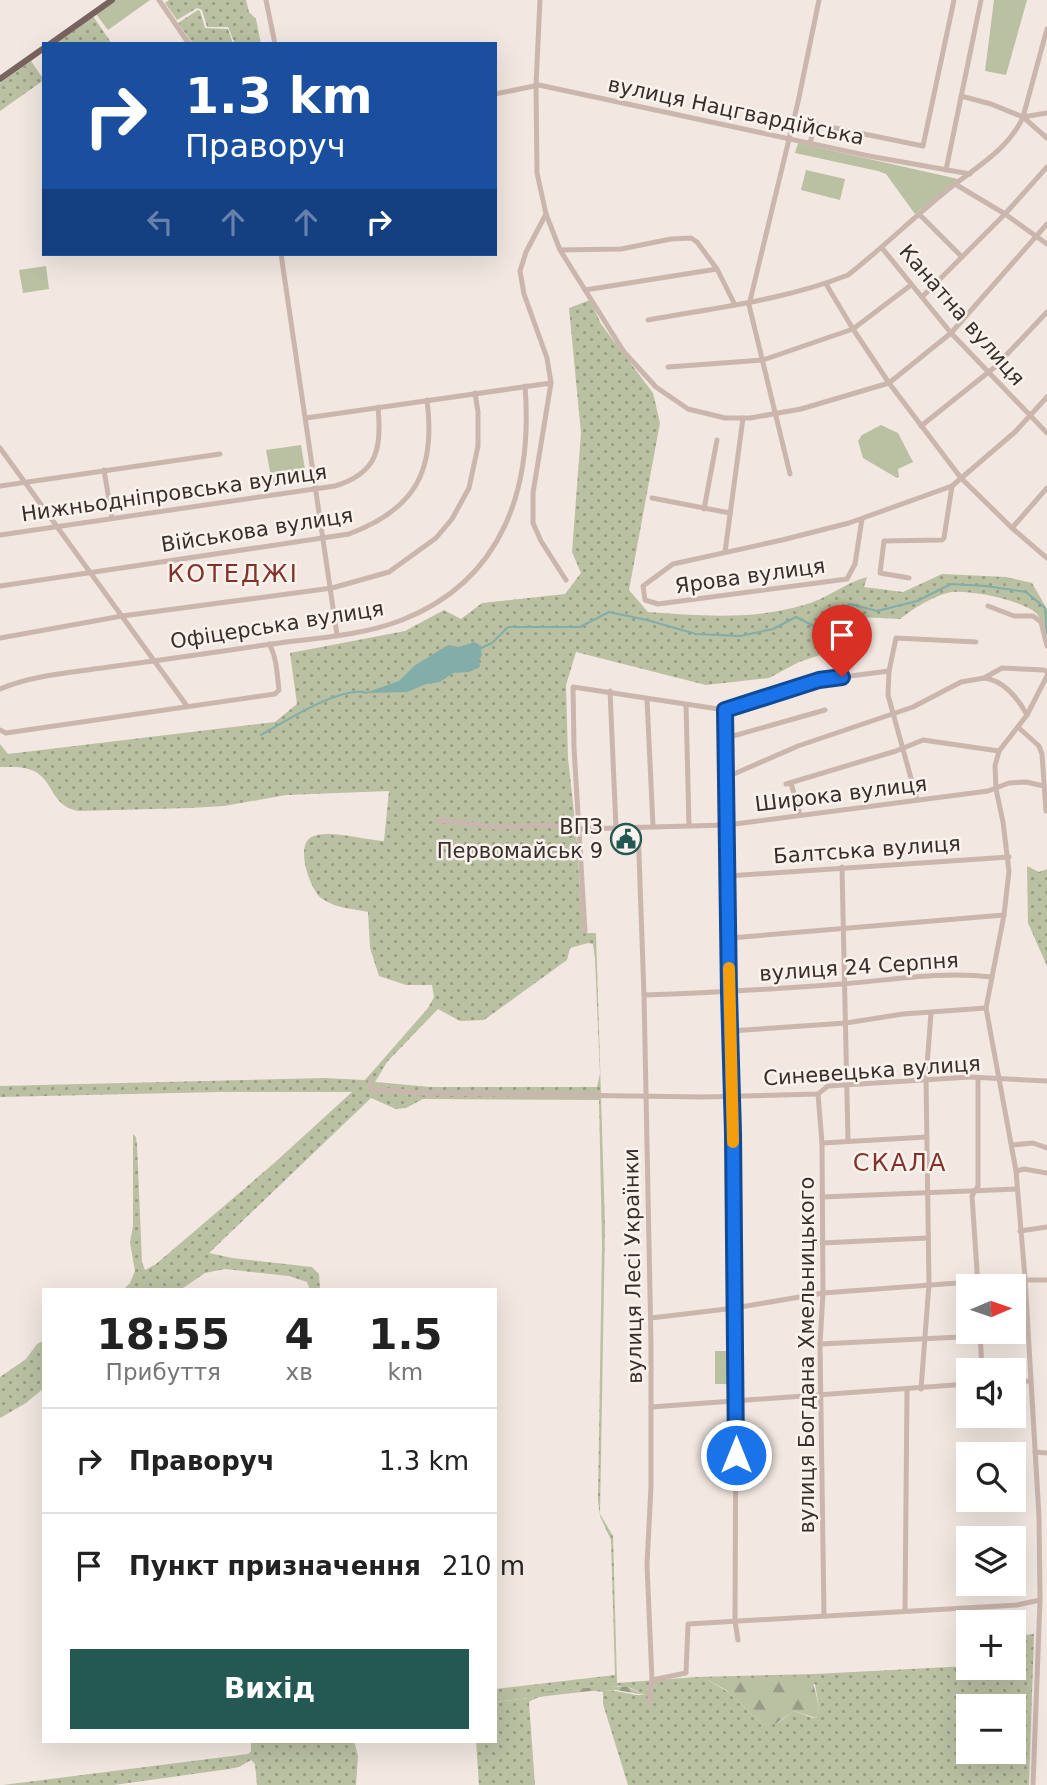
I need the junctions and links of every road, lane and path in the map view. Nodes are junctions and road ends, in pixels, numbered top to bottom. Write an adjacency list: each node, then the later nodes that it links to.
1 (112, 0): 9 (main road)
2 (159, 0): 10 (street)
3 (266, 0): 11 (street)
4 (540, 0): 14 (street)
5 (819, 0): 20 (street)
6 (954, 0): 21 (street)
7 (981, 0): 16 (street)
8 (1047, 29): 18 (street)
9 (53, 42)
10 (188, 42)
11 (275, 42)
12 (42, 49): 13 (main road)
13 (0, 79)
14 (536, 85): 15 (street, вулиця Нацгвардійська); 20 (street, вулиця Нацгвардійська); 26 (street)
15 (497, 94)
16 (961, 96): 18 (street); 23 (street)
17 (1047, 113): 18 (street)
18 (1023, 117): 19 (street); 24 (street)
19 (1047, 138)
20 (788, 139): 21 (street, вулиця Нацгвардійська); 41 (street)
21 (810, 143): 23 (street, вулиця Нацгвардійська)
22 (1047, 167): 27 (street)
23 (946, 170): 24 (street, вулиця Нацгвардійська)
24 (970, 174): 25 (street)
25 (955, 184): 27 (street); 28 (street)
26 (545, 214): 33 (street); 50 (street)
27 (1005, 214): 30 (street); 35 (street)
28 (920, 215): 32 (street); 35 (street)
29 (1047, 224): 30 (street)
30 (1037, 237): 31 (street); 46 (street)
31 (1047, 244)
32 (882, 248): 37 (street); 38 (street, Канатна вулиця)
33 (560, 250): 36 (street); 39 (street)
34 (281, 256): 59 (street)
35 (962, 257): 40 (street)
36 (717, 269): 39 (street); 42 (street)
37 (827, 284): 41 (street); 45 (street)
38 (911, 285): 40 (street, Канатна вулиця); 45 (street)
39 (585, 290): 60 (street)
40 (922, 297): 46 (street, Канатна вулиця)
41 (751, 301): 42 (street); 47 (street)
42 (735, 305): 44 (street)
43 (1047, 312): 49 (street)
44 (648, 320)
45 (853, 329): 47 (street); 51 (street)
46 (951, 333): 49 (street, Канатна вулиця); 51 (street)
47 (763, 360): 48 (street); 57 (street)
48 (668, 366)
49 (988, 373): 58 (street, Канатна вулиця); 61 (street)
50 (551, 383): 52 (street); 87 (street)
51 (889, 383): 57 (street); 61 (street)
52 (526, 386): 53 (street); 92 (street, Офіцерська вулиця)
53 (475, 393): 55 (street); 89 (street)
54 (1047, 397): 58 (street)
55 (427, 400): 56 (street); 82 (street, Військова вулиця)
56 (378, 407): 59 (street); 73 (street, Нижньодніпровська вулиця)
57 (776, 415): 60 (street); 67 (street)
58 (1031, 415): 62 (street, Канатна вулиця); 68 (street)
59 (306, 418): 73 (street)
60 (743, 418): 76 (street)
61 (921, 426): 68 (street)
62 (1047, 433)
63 (717, 440): 75 (street)
64 (0, 447): 69 (street)
65 (220, 454): 66 (street)
66 (104, 470): 69 (street); 77 (street)
67 (790, 474)
68 (961, 478): 71 (street); 80 (street)
69 (25, 482): 70 (street); 79 (street)
70 (0, 486)
71 (952, 486): 78 (street); 86 (street)
72 (1047, 488): 80 (street)
73 (316, 489): 77 (street, Нижньодніпровська вулиця); 82 (street)
74 (652, 498): 75 (street)
75 (704, 509): 76 (street)
76 (730, 513): 83 (street)
77 (112, 518): 79 (street, Нижньодніпровська вулиця)
78 (862, 519): 83 (street); 83 (street, Ярова вулиця)
79 (57, 526): 81 (street, Нижньодніпровська вулиця); 85 (street)
80 (1012, 528): 84 (street)
81 (0, 535)
82 (324, 537): 85 (street, Військова вулиця); 89 (street)
83 (724, 552)
84 (1047, 558)
85 (90, 573): 88 (street, Військова вулиця); 91 (street)
86 (909, 578)
87 (566, 580)
88 (0, 586)
89 (332, 588): 91 (street); 92 (street)
90 (988, 606): 96 (street)
91 (122, 617): 93 (street); 97 (street)
92 (337, 635): 95 (street, Офіцерська вулиця)
93 (0, 638)
94 (976, 642): 98 (street)
95 (269, 644): 97 (street, Офіцерська вулиця); 105 (street)
96 (1047, 646)
97 (155, 661): 101 (street, Офіцерська вулиця); 105 (street)
98 (889, 671): 106 (street); 108 (street)
99 (1047, 674): 100 (street); 109 (street)
100 (984, 678): 108 (street); 109 (street)
101 (0, 689)
102 (610, 691): 103 (street); 125 (street); 127 (street)
103 (647, 699): 104 (street); 123 (street)
104 (686, 705): 106 (street); 124 (street)
105 (187, 706): 111 (street)
106 (725, 710): 112 (street)
107 (825, 710): 112 (street)
108 (893, 713): 113 (street); 115 (street)
109 (1027, 715): 110 (street)
110 (1018, 727): 114 (street); 116 (street)
111 (0, 730)
112 (726, 738): 115 (street)
113 (904, 748): 114 (street); 118 (street); 120 (street)
114 (999, 751): 117 (street)
115 (726, 777): 122 (street)
116 (1044, 786): 117 (street, Широка вулиця); 119 (street)
117 (996, 789): 118 (street, Широка вулиця); 128 (street)
118 (917, 800): 120 (street, Широка вулиця)
119 (1046, 811)
120 (800, 815): 122 (street, Широка вулиця)
121 (438, 820): 127 (street, Широка вулиця)
122 (727, 825): 124 (street, Широка вулиця); 130 (street)
123 (653, 826): 124 (street, Широка вулиця); 126 (street, Широка вулиця)
124 (689, 826)
125 (616, 828): 126 (street, Широка вулиця); 127 (street, Широка вулиця)
126 (638, 828): 138 (street, вулиця Лесі Українки)
127 (579, 829): 133 (street)
128 (1009, 857): 129 (street, Балтська вулиця); 131 (street)
129 (842, 867): 130 (street, Балтська вулиця); 132 (street)
130 (728, 876): 134 (street)
131 (1004, 915): 132 (street); 135 (street)
132 (842, 929): 134 (street); 136 (street)
133 (585, 931)
134 (730, 938): 137 (street)
135 (992, 977): 136 (street, вулиця 24 Серпня); 139 (street)
136 (843, 984): 137 (street, вулиця 24 Серпня); 141 (street)
137 (729, 993): 138 (street, вулиця 24 Серпня); 142 (street)
138 (644, 995): 150 (street, вулиця Лесі Українки)
139 (986, 1008): 140 (street); 144 (street)
140 (931, 1013): 141 (street); 145 (street)
141 (846, 1023): 142 (street); 148 (street)
142 (730, 1031): 151 (street)
143 (978, 1078): 144 (street, Синевецька вулиця); 145 (street, Синевецька вулиця); 160 (street)
144 (998, 1078): 146 (street, Синевецька вулиця); 155 (street)
145 (926, 1079): 148 (street, Синевецька вулиця); 152 (street)
146 (1047, 1081)
147 (370, 1082): 150 (street, Синевецька вулиця)
148 (846, 1085): 149 (street, Синевецька вулиця); 153 (street)
149 (818, 1094): 151 (street, Синевецька вулиця); 154 (street, вулиця Богдана Хмельницького)
150 (646, 1095): 151 (street, Синевецька вулиця); 176 (street, вулиця Лесі Українки)
151 (732, 1095): 175 (street)
152 (927, 1137): 153 (street); 161 (street)
153 (848, 1141): 154 (street)
154 (822, 1143): 162 (street, вулиця Богдана Хмельницького)
155 (1012, 1145): 156 (street); 157 (street)
156 (1047, 1147)
157 (1016, 1171): 158 (street); 159 (street)
158 (1047, 1173)
159 (1017, 1189): 160 (street); 164 (street)
160 (975, 1191): 161 (street); 167 (street)
161 (928, 1192): 162 (street); 165 (street)
162 (822, 1197): 166 (street, вулиця Богдана Хмельницького)
163 (1047, 1227): 164 (street)
164 (1020, 1231): 168 (street)
165 (928, 1238): 166 (street); 172 (street)
166 (822, 1243): 173 (street, вулиця Богдана Хмельницького)
167 (977, 1274)
168 (1024, 1274)
169 (1026, 1279): 170 (street)
170 (1047, 1280)
171 (956, 1283): 172 (street)
172 (929, 1284): 173 (street); 178 (street)
173 (823, 1293): 175 (street); 179 (street, вулиця Богдана Хмельницького)
174 (1026, 1299): 181 (street)
175 (735, 1308): 176 (street); 186 (street)
176 (651, 1318): 187 (street, вулиця Лесі Українки)
177 (956, 1336): 178 (street)
178 (924, 1338): 179 (street); 183 (street)
179 (820, 1344): 185 (street, вулиця Богдана Хмельницького)
180 (1026, 1381): 181 (street)
181 (1030, 1381): 188 (street)
182 (956, 1385): 183 (street)
183 (921, 1389): 184 (street)
184 (907, 1390): 185 (street); 193 (street)
185 (820, 1395): 186 (street); 194 (street, вулиця Богдана Хмельницького)
186 (736, 1400): 187 (street); 195 (street)
187 (651, 1407): 199 (street, вулиця Лесі Українки)
188 (1035, 1452): 189 (street); 190 (street)
189 (1047, 1453)
190 (1039, 1517): 191 (street); 192 (street)
191 (1047, 1518)
192 (1040, 1600): 193 (street); 197 (street)
193 (905, 1611): 194 (street)
194 (824, 1616): 195 (street)
195 (735, 1621): 196 (street); 199 (street)
196 (738, 1640)
197 (1039, 1647): 198 (street); 201 (street)
198 (1047, 1647)
199 (652, 1680): 200 (street, вулиця Лесі Українки)
200 (649, 1704)
201 (1033, 1785)

